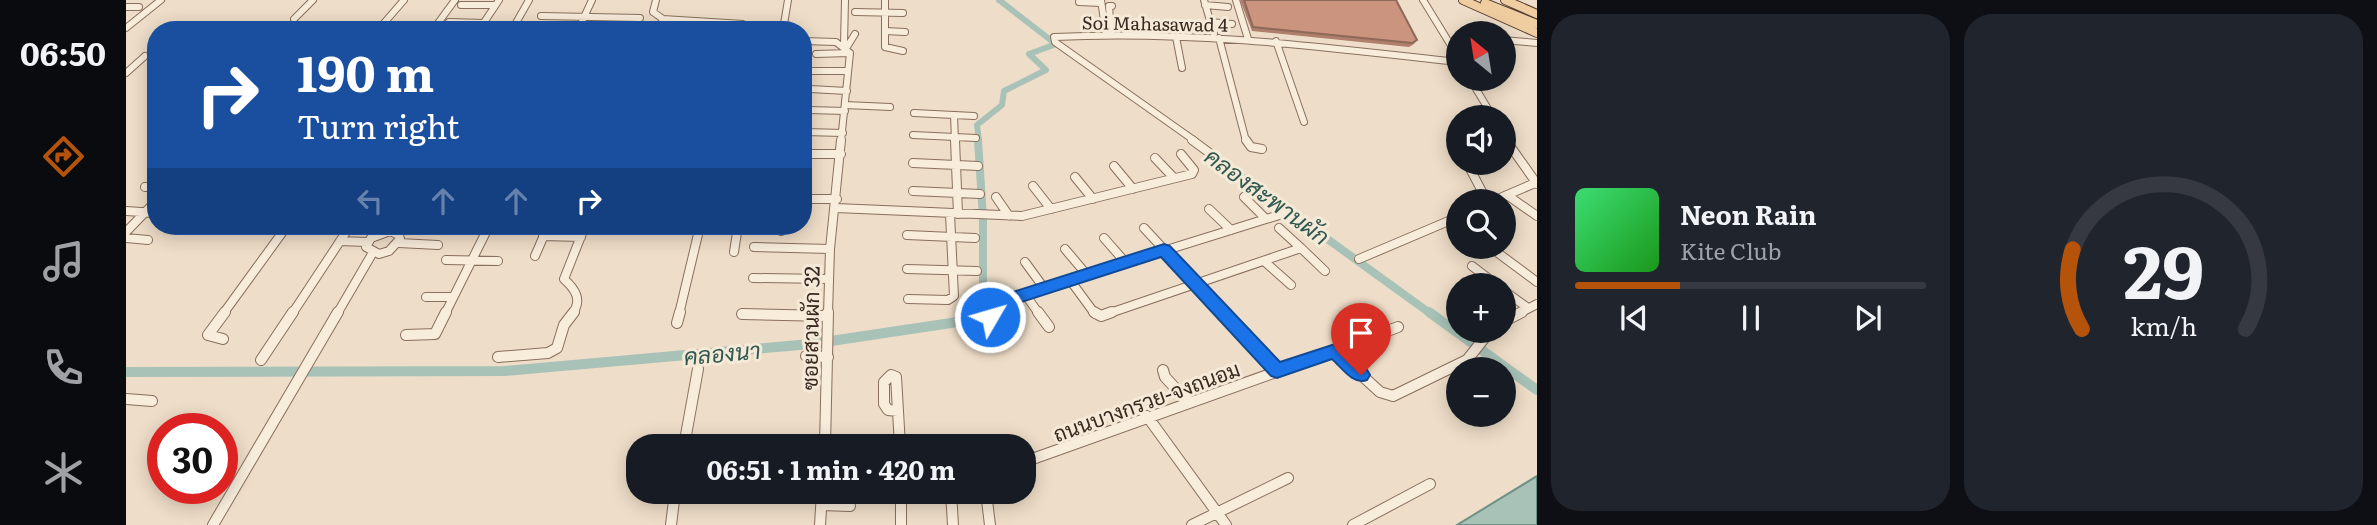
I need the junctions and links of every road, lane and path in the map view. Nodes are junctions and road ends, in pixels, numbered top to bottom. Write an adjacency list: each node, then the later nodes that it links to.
1 (161, 0): 42 (street)
2 (313, 0): 30 (street)
3 (404, 0): 32 (street)
4 (529, 0): 35 (street)
5 (592, 0): 28 (street)
6 (656, 0): 31 (street)
7 (788, 0): 38 (street)
8 (845, 0): 56 (street, ซอยสวนผัก 32)
9 (885, 0): 25 (street)
10 (1236, 0): 51 (street)
11 (1423, 0): 48 (street)
12 (1463, 0): 45 (main road)
13 (1482, 0): 39 (main road)
14 (1512, 1): 39 (main road)
15 (458, 2): 18 (street); 33 (street)
16 (1079, 2): 17 (street)
17 (1101, 2): 47 (street)
18 (497, 3): 34 (street)
19 (1205, 3): 22 (street); 40 (street)
20 (1112, 6): 47 (street)
21 (126, 7): 23 (street)
22 (1228, 7)
23 (139, 8)
24 (855, 12): 25 (street)
25 (885, 13): 26 (street); 43 (street)
26 (903, 13)
27 (541, 16): 28 (street)
28 (584, 17): 29 (street); 36 (street)
29 (640, 18)
30 (294, 19)
31 (663, 19): 37 (street)
32 (386, 21)
33 (441, 21)
34 (485, 21)
35 (517, 21)
36 (582, 21)
37 (703, 21)
38 (784, 21)
39 (1537, 21)
40 (1210, 22): 41 (street); 49 (street)
41 (1231, 24)
42 (127, 27)
43 (885, 31): 44 (street); 57 (street)
44 (905, 32)
45 (1537, 33)
46 (855, 34): 56 (street)
47 (1108, 34): 50 (street, Soi Mahasawad 4); 84 (street, Soi Mahasawad 4)
48 (1445, 35)
49 (1217, 36): 50 (street, Soi Mahasawad 4); 51 (street, Soi Mahasawad 4); 79 (street)
50 (1176, 37): 61 (street)
51 (1248, 39): 52 (street, Soi Mahasawad 4)
52 (1276, 41): 60 (street, Soi Mahasawad 4); 73 (street)
53 (1516, 41): 55 (street)
54 (812, 42): 56 (street)
55 (1537, 43)
56 (847, 48): 58 (street); 63 (street, ซอยสวนผัก 32)
57 (903, 51)
58 (816, 54)
59 (145, 56): 64 (street)
60 (1446, 58)
61 (1182, 68)
62 (813, 71): 63 (street)
63 (848, 72): 66 (street, ซอยสวนผัก 32)
64 (126, 73)
65 (812, 89): 66 (street)
66 (846, 91): 68 (street, ซอยสวนผัก 32)
67 (890, 107): 68 (street)
68 (845, 108): 69 (street); 75 (street, ซอยสวนผัก 32)
69 (812, 110)
70 (914, 113): 71 (street)
71 (954, 115): 72 (street); 77 (street)
72 (974, 116)
73 (1304, 122)
74 (812, 132): 75 (street)
75 (843, 133): 83 (street, ซอยสวนผัก 32)
76 (914, 135): 77 (street)
77 (955, 137): 78 (street); 87 (street)
78 (976, 138)
79 (1262, 149)
80 (1516, 153): 92 (street)
81 (812, 154): 83 (street)
82 (1181, 154): 91 (street)
83 (841, 155): 104 (street, ซอยสวนผัก 32)
84 (1215, 157)
85 (1155, 158): 91 (street)
86 (913, 163): 87 (street)
87 (956, 165): 88 (street); 97 (street)
88 (978, 166)
89 (1114, 166): 94 (street)
90 (1075, 177): 101 (street)
91 (1174, 178): 94 (street)
92 (1535, 180): 95 (street)
93 (1033, 186): 105 (street)
94 (1133, 189): 101 (street)
95 (1516, 190)
96 (913, 191): 97 (street)
97 (957, 193): 98 (street); 110 (street)
98 (979, 194)
99 (996, 197): 112 (street)
100 (1244, 197): 114 (street)
101 (1093, 199): 105 (street)
102 (812, 200): 104 (street)
103 (1516, 201): 113 (street)
104 (836, 203): 110 (street); 141 (street, ซอยสวนผัก 32)
105 (1051, 209): 112 (street)
106 (1209, 209): 118 (street)
107 (147, 210): 109 (street)
108 (126, 211): 109 (street)
109 (144, 213): 119 (street)
110 (954, 214): 112 (street); 130 (street)
111 (1283, 214): 114 (street)
112 (1009, 216)
113 (1537, 216)
114 (1266, 219): 118 (street)
115 (1446, 222): 147 (street)
116 (1144, 228): 143 (street)
117 (1279, 228): 140 (street)
118 (1231, 230): 143 (street)
119 (126, 232)
120 (280, 235): 182 (street)
121 (344, 235): 135 (street)
122 (376, 235): 136 (street)
123 (399, 235): 137 (street)
124 (485, 235): 150 (street)
125 (698, 235): 178 (street)
126 (737, 235): 144 (street)
127 (907, 235): 130 (street)
128 (543, 236): 129 (street); 146 (street)
129 (581, 237): 187 (street)
130 (952, 237): 132 (street); 157 (street)
131 (126, 238): 134 (street)
132 (975, 238)
133 (1104, 238): 154 (street)
134 (148, 240)
135 (340, 241): 136 (street); 189 (street)
136 (367, 242): 145 (street)
137 (399, 243): 138 (street); 145 (street)
138 (438, 245)
139 (754, 247): 141 (street)
140 (1301, 248): 152 (street); 159 (street)
141 (830, 249): 163 (street, ซอยสวนผัก 32)
142 (1065, 249): 161 (street)
143 (1164, 250): 154 (street); 166 (street)
144 (734, 252)
145 (372, 254): 211 (street)
146 (535, 256)
147 (1359, 259)
148 (1506, 259): 165 (street)
149 (446, 260): 150 (street)
150 (472, 261): 151 (street); 171 (street)
151 (498, 261)
152 (1264, 261): 166 (street); 167 (street)
153 (1025, 262): 168 (street)
154 (1126, 263): 161 (street)
155 (1472, 266): 160 (street)
156 (907, 269): 157 (street)
157 (952, 270): 158 (street); 173 (street)
158 (977, 271)
159 (1325, 271)
160 (1481, 273)
161 (1087, 275): 164 (street)
162 (753, 278): 163 (street)
163 (829, 279): 177 (street, ซอยสวนผัก 32)
164 (1070, 280): 166 (street); 168 (street)
165 (1537, 282)
166 (1197, 284): 192 (street)
167 (1291, 285)
168 (1044, 288): 169 (street)
169 (1025, 294): 179 (street); 183 (street)
170 (426, 297): 171 (street)
171 (452, 297): 181 (street)
172 (1516, 297): 174 (street)
173 (908, 299)
174 (1533, 306): 175 (street)
175 (1516, 313)
176 (742, 314): 177 (street)
177 (827, 316): 188 (street, ซอยสวนผัก 32)
178 (677, 323)
179 (1049, 327)
180 (1398, 327): 185 (street, ถนนบางกรวย-จงถนอม)
181 (406, 335)
182 (223, 339)
183 (1004, 341)
184 (1481, 343): 185 (street)
185 (1335, 351): 192 (street, ถนนบางกรวย-จงถนอม)
186 (806, 356): 188 (street)
187 (498, 357)
188 (828, 357): 199 (street, ซอยสวนผัก 32)
189 (261, 360)
190 (698, 369): 198 (street)
191 (1163, 370): 195 (street)
192 (1277, 371): 195 (street, ถนนบางกรวย-จงถนอม)
193 (126, 399): 194 (street)
194 (152, 401)
195 (1188, 402): 197 (street, ถนนบางกรวย-จงถนอม)
196 (898, 411): 200 (street)
197 (1147, 416): 201 (street, ถนนบางกรวย-จงถนอม); 210 (street)
198 (686, 434)
199 (825, 434)
200 (899, 434)
201 (1036, 458)
202 (1288, 478): 210 (street)
203 (1430, 484): 219 (street)
204 (674, 504): 212 (street)
205 (901, 504): 214 (street)
206 (952, 504): 215 (street)
207 (987, 504): 216 (street)
208 (822, 505): 209 (street); 213 (street)
209 (850, 506)
210 (1216, 513): 217 (street); 218 (street)
211 (214, 525)
212 (671, 525)
213 (820, 525)
214 (901, 525)
215 (953, 525)
216 (990, 525)
217 (1192, 525)
218 (1226, 525)
219 (1353, 525)

